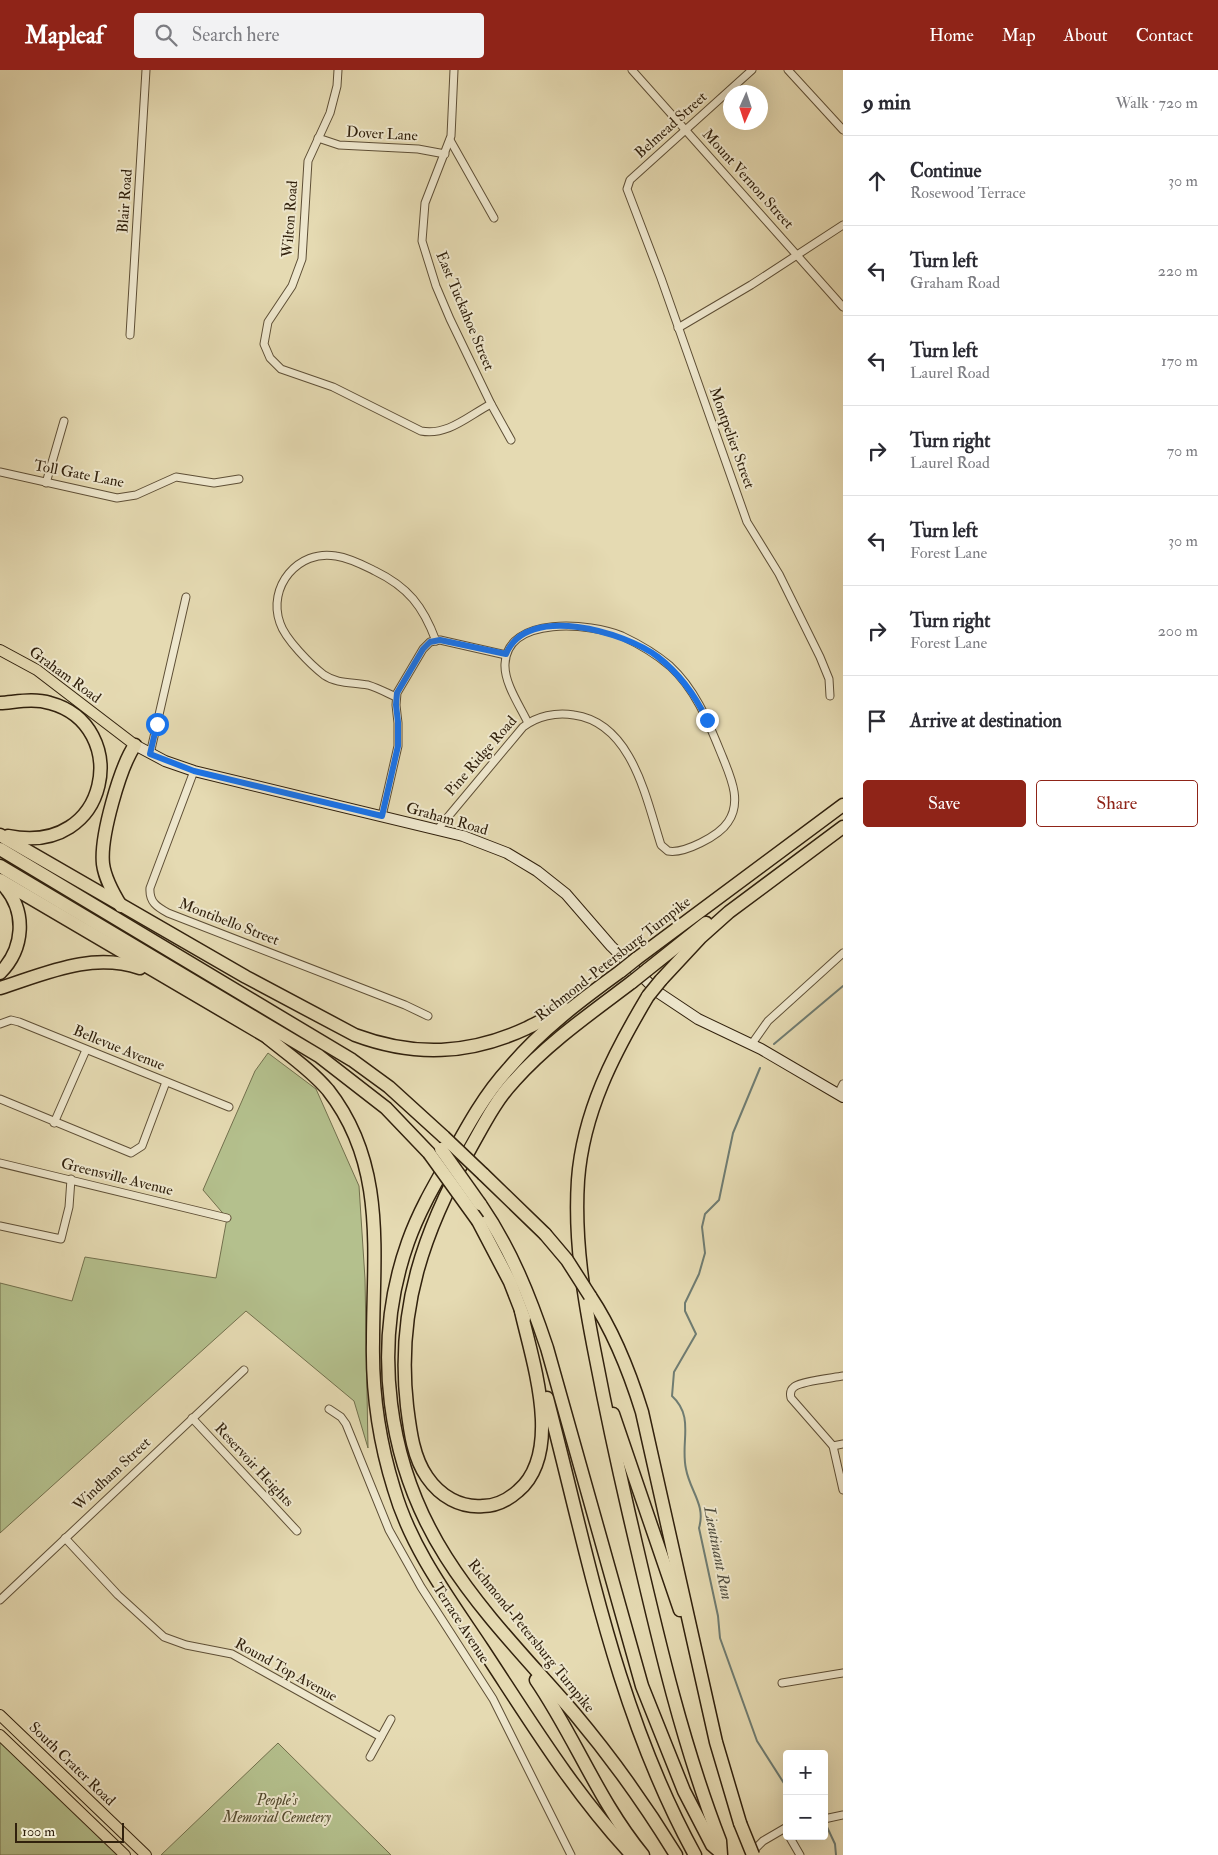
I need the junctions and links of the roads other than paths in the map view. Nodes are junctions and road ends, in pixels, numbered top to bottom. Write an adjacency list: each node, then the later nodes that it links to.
1 (146, 70): 18 (street, Blair Road)
2 (338, 70): 9 (street, Wilton Road)
3 (454, 70): 10 (street, East Tuckahoe Street)
4 (632, 70): 7 (street, Mount Vernon Street)
5 (752, 70): 7 (street, Belmead Street)
6 (788, 70): 8 (street)
7 (685, 130): 12 (street, Belmead Street); 15 (street, Mount Vernon Street)
8 (843, 130)
9 (318, 138): 11 (street, Dover Lane); 19 (street, Wilton Road)
10 (450, 140): 11 (street, East Tuckahoe Street); 13 (street)
11 (445, 154): 19 (street, East Tuckahoe Street)
12 (630, 180): 17 (street, Montpelier Street)
13 (494, 218)
14 (843, 225): 15 (street)
15 (797, 254): 16 (street, Mount Vernon Street); 17 (street)
16 (843, 307)
17 (678, 328): 29 (street, Montpelier Street)
18 (130, 335)
19 (491, 404): 21 (street, East Tuckahoe Street)
20 (64, 421): 24 (street)
21 (511, 440)
22 (0, 472): 24 (street, Toll Gate Lane)
23 (239, 479): 24 (street, Toll Gate Lane)
24 (46, 483)
25 (186, 597): 34 (street)
26 (436, 641): 28 (street); 30 (street); 30 (street)
27 (0, 650): 33 (main road, Graham Road)
28 (506, 654): 32 (street); 32 (street, Pine Ridge Road)
29 (830, 696)
30 (396, 697): 37 (street)
31 (0, 703): 40 (highway)
32 (528, 723): 39 (street, Pine Ridge Road)
33 (135, 745): 34 (main road, Graham Road); 45 (highway)
34 (150, 754): 35 (main road, Graham Road)
35 (194, 771): 37 (main road, Graham Road); 52 (street, Montibello Street)
36 (843, 805): 51 (highway, Richmond-Petersburg Turnpike, bridge)
37 (382, 816): 39 (main road, Graham Road)
38 (843, 827): 44 (highway)
39 (437, 830): 56 (main road, Graham Road)
40 (0, 835): 45 (highway)
41 (0, 849): 53 (highway)
42 (0, 866): 64 (highway)
43 (0, 881): 48 (highway); 49 (highway)
44 (756, 891): 70 (highway, bridge); 71 (highway, bridge)
45 (121, 906): 46 (highway)
46 (164, 931): 51 (highway); 53 (highway)
47 (843, 953): 56 (street)
48 (0, 973)
49 (159, 974): 50 (highway); 55 (highway)
50 (0, 988)
51 (578, 1003): 82 (highway, Richmond-Petersburg Turnpike)
52 (428, 1016)
53 (282, 1017): 65 (highway)
54 (0, 1024): 57 (street, Bellevue Avenue)
55 (268, 1038): 64 (highway); 99 (highway)
56 (751, 1045): 60 (main road, Graham Road)
57 (86, 1050): 58 (street, Bellevue Avenue); 63 (street)
58 (166, 1082): 62 (street, Bellevue Avenue); 63 (street)
59 (843, 1084): 60 (street)
60 (840, 1096)
61 (0, 1099): 63 (street)
62 (229, 1107)
63 (54, 1122)
64 (412, 1134): 65 (highway)
65 (438, 1146): 70 (highway, bridge); 83 (highway, bridge); 95 (highway, bridge)
66 (0, 1163): 67 (street, Greensville Avenue)
67 (71, 1180): 68 (street, Greensville Avenue); 69 (street)
68 (227, 1218)
69 (0, 1226)
70 (521, 1311): 102 (highway)
71 (589, 1324): 83 (highway); 95 (highway)
72 (244, 1370): 75 (street, Windham Street)
73 (843, 1376): 77 (street)
74 (328, 1409): 98 (street, Terrace Avenue)
75 (192, 1418): 79 (street, Reservoir Heights); 80 (street, Windham Street)
76 (843, 1444): 77 (street)
77 (833, 1446): 78 (street)
78 (843, 1490)
79 (297, 1531)
80 (65, 1538): 81 (street, Windham Street); 89 (street, Round Top Avenue)
81 (0, 1600)
82 (497, 1626): 100 (highway); 101 (highway, Richmond-Petersburg Turnpike)
83 (699, 1667): 104 (highway, bridge)
84 (843, 1672): 85 (street)
85 (782, 1683)
86 (0, 1715): 97 (main road, South Crater Road)
87 (391, 1720): 89 (street)
88 (0, 1735): 96 (main road, South Crater Road)
89 (381, 1737): 90 (street)
90 (370, 1757)
91 (843, 1815): 92 (street)
92 (828, 1818)
93 (783, 1832): 103 (street)
94 (791, 1840): 105 (street)
95 (720, 1853)
96 (125, 1855)
97 (146, 1855)
98 (571, 1855)
99 (632, 1855)
100 (643, 1855)
101 (676, 1855)
102 (695, 1855)
103 (750, 1855)
104 (754, 1855)
105 (800, 1855)

